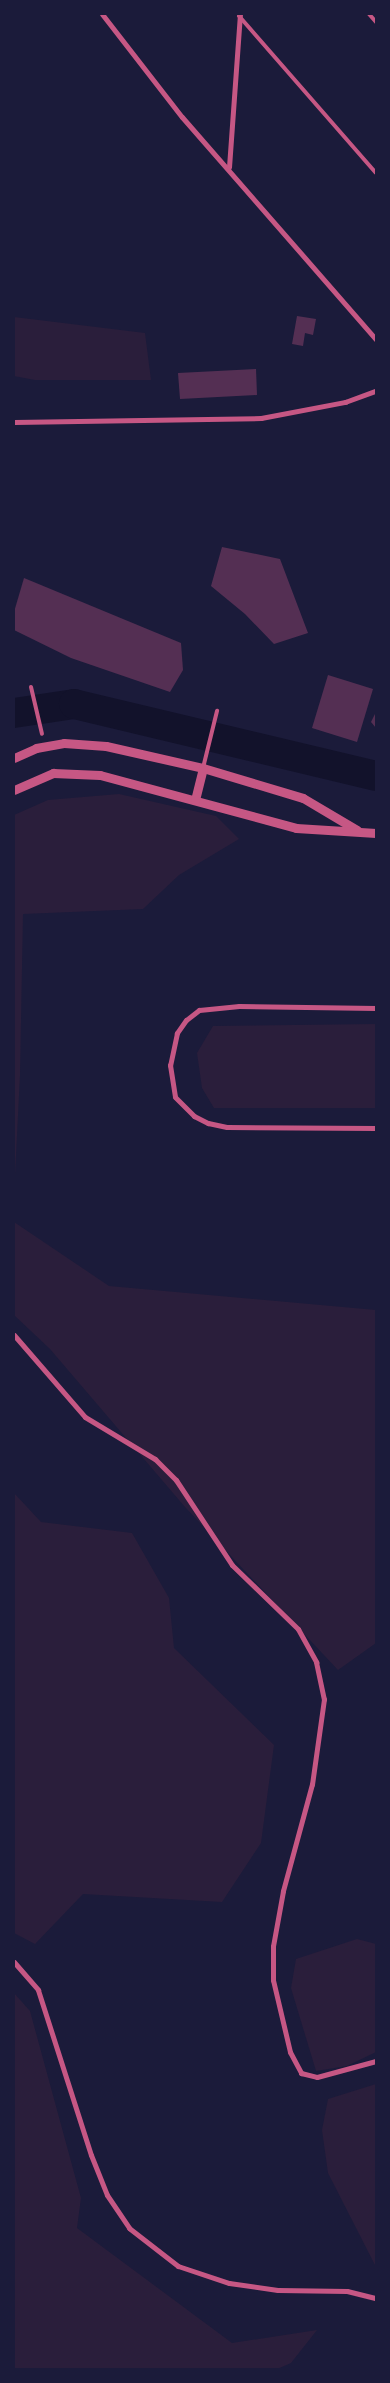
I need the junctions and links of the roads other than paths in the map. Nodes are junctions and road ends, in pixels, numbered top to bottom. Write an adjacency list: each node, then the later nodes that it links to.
1 (102, 14): 5 (street)
2 (369, 14): 4 (lane)
3 (240, 15): 5 (street); 6 (lane)
4 (376, 22)
5 (229, 167): 7 (street)
6 (376, 173)
7 (376, 340)
8 (376, 391): 9 (street)
9 (14, 422)
10 (31, 686): 12 (lane)
11 (217, 711): 14 (lane)
12 (42, 734)
13 (14, 758): 14 (street)
14 (203, 768): 16 (street); 17 (street)
15 (14, 790): 16 (street)
16 (195, 800): 17 (street)
17 (359, 831): 18 (street)
18 (376, 833)
19 (376, 1008): 20 (street)
20 (376, 1128)
21 (14, 1335): 23 (street)
22 (14, 1962): 24 (street)
23 (376, 2061)
24 (376, 2298)

